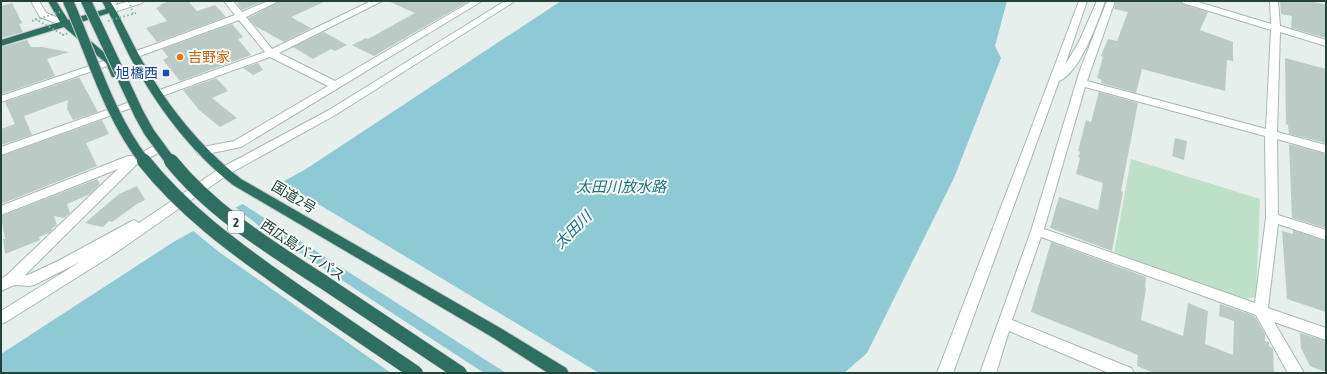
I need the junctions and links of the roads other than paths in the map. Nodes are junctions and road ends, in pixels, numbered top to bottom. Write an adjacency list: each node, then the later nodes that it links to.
1 (35, 1): 18 (street)
2 (52, 1): 18 (highway)
3 (68, 1): 50 (highway, 2, bridge)
4 (86, 1): 52 (highway, 西広島バイパス / 2, bridge)
5 (139, 1): 16 (street)
6 (228, 1): 17 (street)
7 (275, 1): 17 (street)
8 (378, 1): 24 (street)
9 (478, 1): 29 (street)
10 (511, 1): 38 (street)
11 (1083, 1): 21 (street)
12 (1101, 1): 19 (street)
13 (1111, 1): 28 (street)
14 (1186, 1): 20 (street)
15 (1274, 1): 20 (street)
16 (110, 4): 18 (highway); 25 (highway, 国道2号)
17 (239, 17): 24 (street); 25 (street)
18 (66, 24): 23 (highway); 26 (highway, 2)
19 (1090, 27): 21 (street); 27 (street)
20 (1276, 28): 22 (street); 33 (street)
21 (1069, 40): 27 (street)
22 (1326, 43)
23 (1, 44)
24 (271, 53): 29 (street); 30 (street)
25 (134, 55): 30 (highway, 国道2号)
26 (110, 62): 31 (street); 32 (highway, 2)
27 (1054, 81): 54 (street)
28 (1082, 83): 33 (street); 43 (street)
29 (334, 85): 37 (street)
30 (158, 94): 37 (highway, 国道2号)
31 (1, 99)
32 (130, 105): 34 (highway, 2); 36 (street)
33 (1271, 134): 35 (street); 42 (street)
34 (156, 149): 39 (highway, 2); 41 (street); 45 (street)
35 (1326, 149)
36 (1, 151)
37 (202, 151): 38 (highway, 国道2号)
38 (223, 172): 39 (street); 53 (highway, 国道2号)
39 (193, 193): 40 (street); 51 (highway, 2)
40 (169, 209): 45 (street); 47 (street)
41 (1, 211)
42 (1272, 218): 44 (street); 46 (street)
43 (1037, 231): 46 (street); 48 (street)
44 (1326, 235)
45 (6, 282)
46 (1261, 312): 49 (street); 57 (street)
47 (1, 318)
48 (1004, 323): 55 (street); 56 (street)
49 (1326, 334)
50 (416, 373)
51 (452, 373)
52 (460, 373)
53 (561, 373)
54 (945, 373)
55 (988, 373)
56 (1126, 373)
57 (1296, 373)

